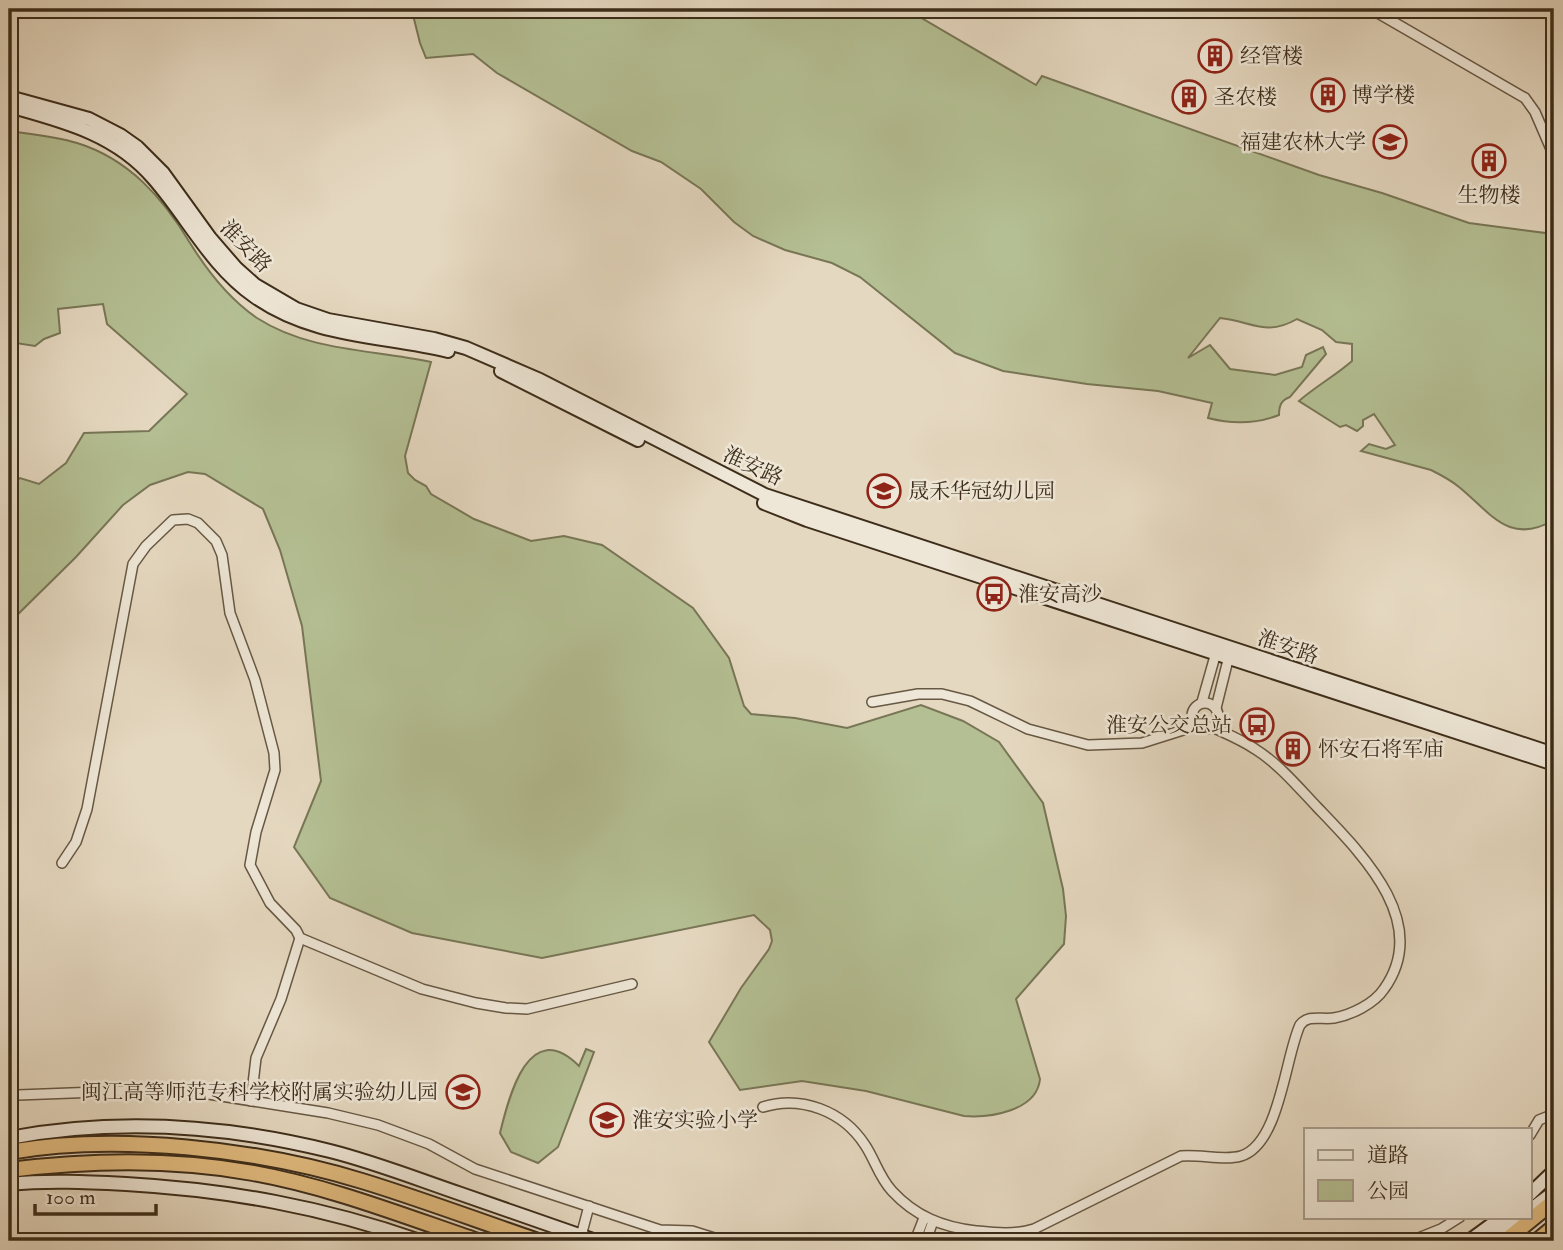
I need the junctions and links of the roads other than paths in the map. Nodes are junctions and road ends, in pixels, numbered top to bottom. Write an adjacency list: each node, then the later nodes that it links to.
1 (1371, 9): 2 (street)
2 (1387, 13): 5 (street)
3 (9, 97): 6 (main road, 淮安路)
4 (9, 106): 6 (main road, 淮安路)
5 (1554, 156)
6 (1223, 650): 8 (street); 9 (street); 12 (main road, 淮安路); 13 (main road, 淮安路)
7 (872, 702): 10 (street)
8 (1202, 702): 9 (street); 10 (street)
9 (1216, 708): 11 (street)
10 (1196, 726): 11 (street)
11 (1212, 727): 35 (street)
12 (1554, 754)
13 (1554, 764)
14 (62, 863): 15 (street)
15 (300, 938): 16 (street); 18 (street)
16 (632, 984)
17 (9, 1093): 18 (street)
18 (251, 1101): 30 (street)
19 (763, 1107): 35 (street)
20 (1554, 1114): 21 (street)
21 (1532, 1131)
22 (9, 1138): 38 (main road)
23 (9, 1152): 41 (highway)
24 (9, 1170): 40 (highway)
25 (1554, 1171): 27 (main road)
26 (9, 1184): 39 (main road)
27 (1532, 1192)
28 (1554, 1192): 31 (main road)
29 (1554, 1201): 49 (highway)
30 (589, 1206): 38 (street); 43 (street)
31 (1532, 1208)
32 (1458, 1218): 46 (street)
33 (1501, 1218): 47 (main road)
34 (1520, 1218): 48 (main road)
35 (929, 1220): 44 (street); 45 (street)
36 (1554, 1227): 50 (highway)
37 (1554, 1233): 51 (highway)
38 (581, 1236): 42 (main road)
39 (420, 1241)
40 (478, 1241)
41 (538, 1241)
42 (596, 1241)
43 (724, 1241)
44 (915, 1241)
45 (926, 1241)
46 (1411, 1241)
47 (1469, 1241)
48 (1487, 1241)
49 (1506, 1241)
50 (1537, 1241)
51 (1545, 1241)

